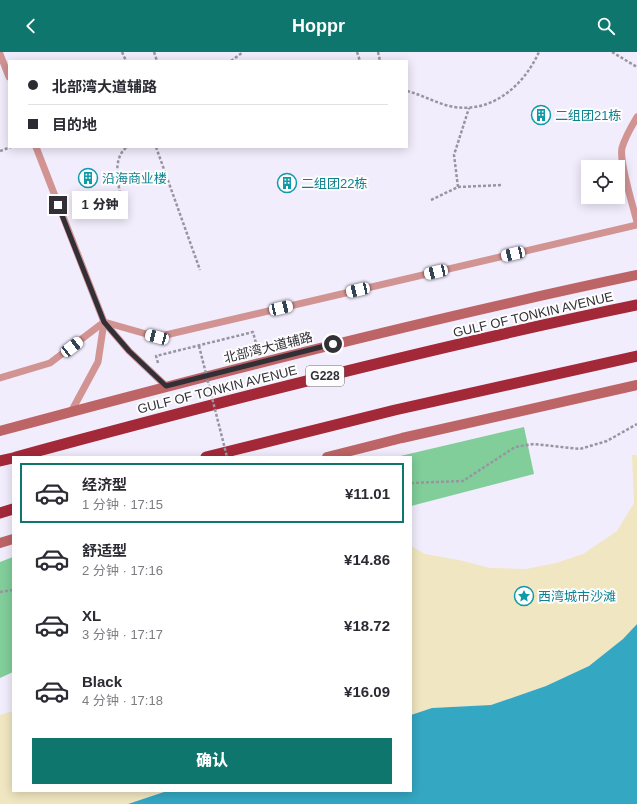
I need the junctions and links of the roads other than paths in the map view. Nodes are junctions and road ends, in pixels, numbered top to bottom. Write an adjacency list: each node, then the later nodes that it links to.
1 (0, 54): 2 (lane)
2 (8, 74)
3 (637, 117): 5 (lane)
4 (36, 148): 9 (lane)
5 (637, 222)
6 (637, 226): 9 (lane)
7 (637, 275): 13 (main road, 北部湾大道辅路)
8 (637, 305): 16 (highway, GULF OF TONKIN AVENUE / G228)
9 (104, 322): 11 (lane); 13 (lane); 14 (lane)
10 (637, 356): 17 (highway)
11 (0, 378)
12 (637, 385): 18 (main road)
13 (166, 386): 14 (main road, 北部湾大道辅路)
14 (71, 412): 15 (main road, 北部湾大道辅路)
15 (0, 431)
16 (20, 456)
17 (210, 456)
18 (331, 456)
19 (12, 458): 20 (highway)
20 (0, 461)
21 (12, 509): 22 (highway)
22 (0, 513)
23 (12, 539): 24 (main road)
24 (0, 543)

